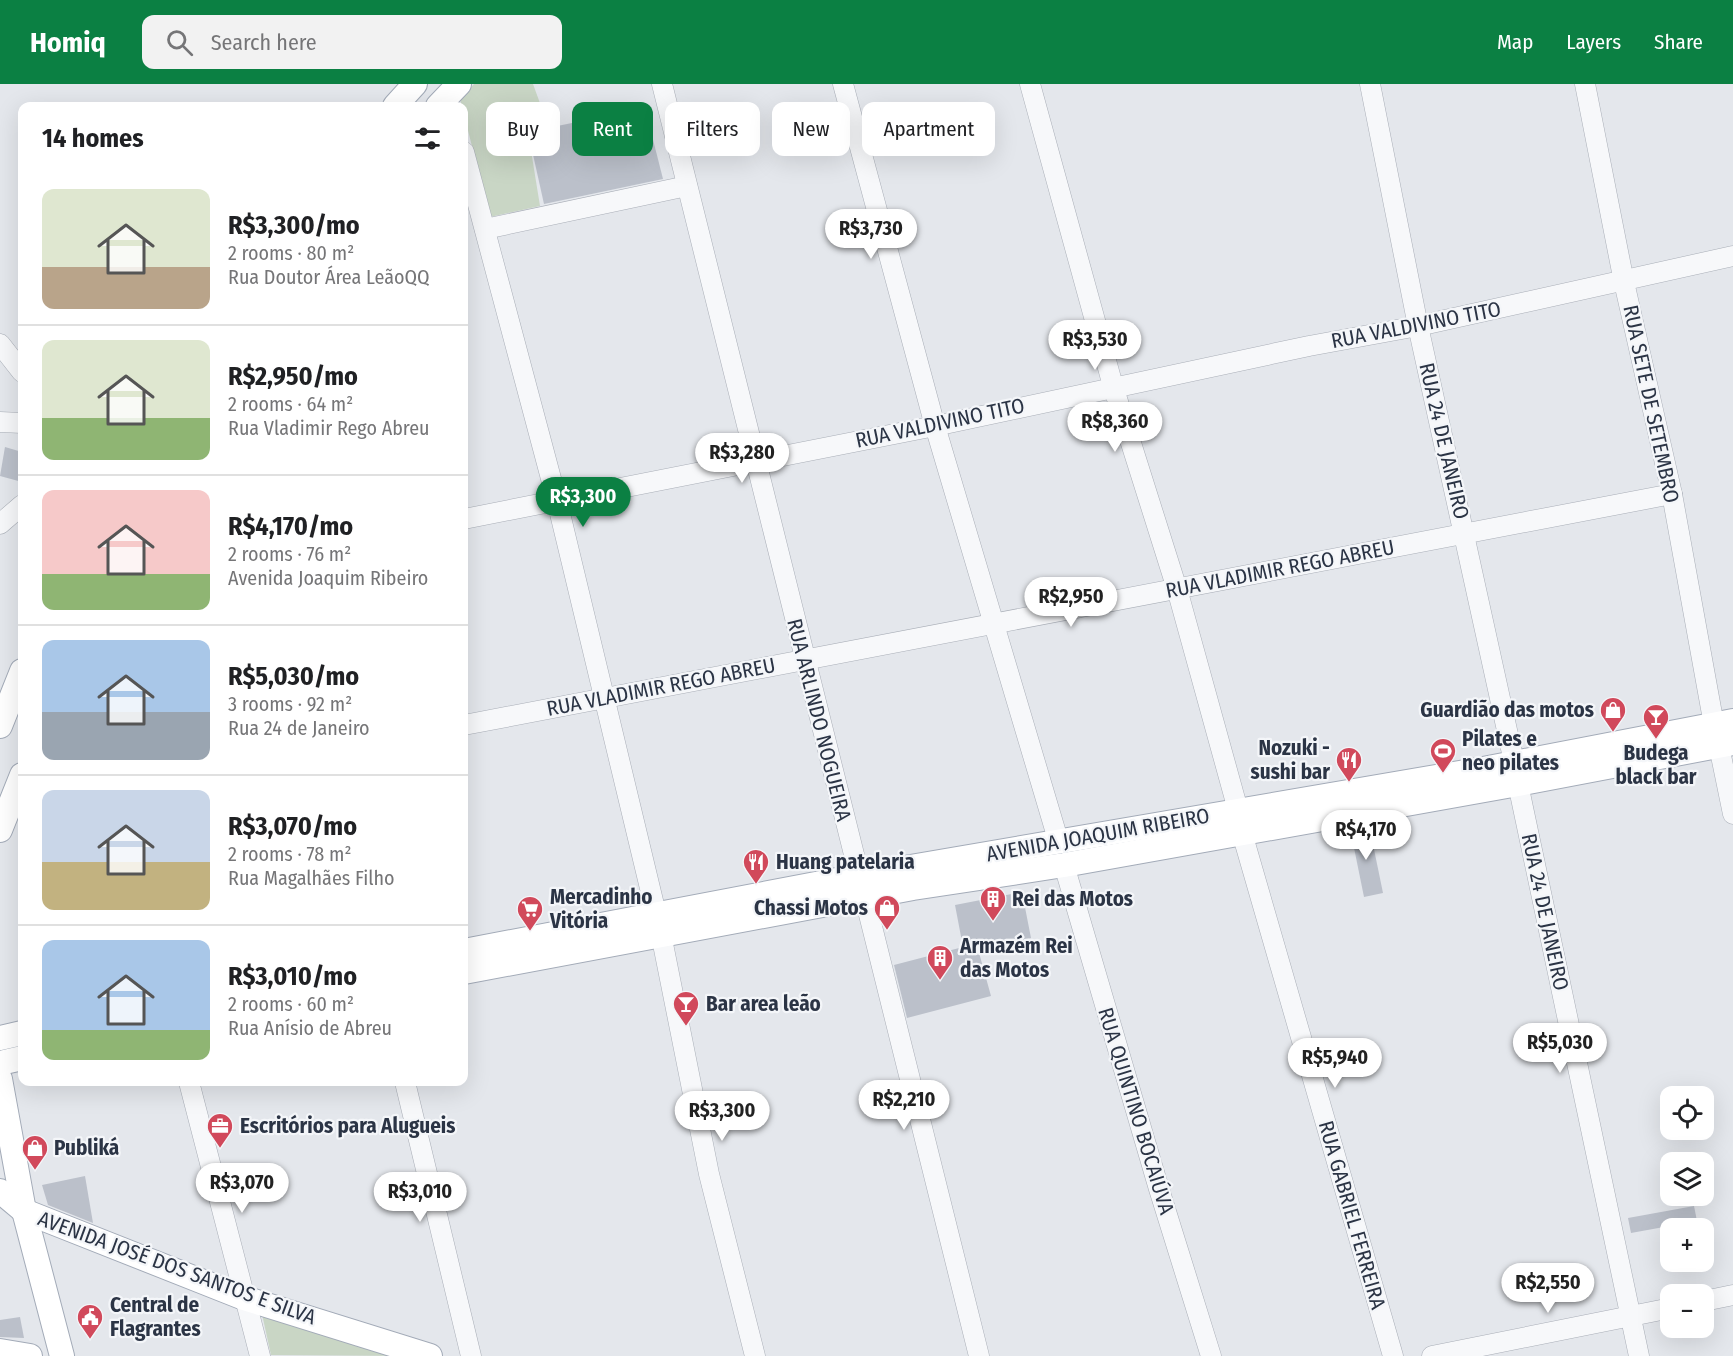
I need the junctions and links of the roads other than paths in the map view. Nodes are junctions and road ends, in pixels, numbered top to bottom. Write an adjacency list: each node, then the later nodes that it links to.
1 (415, 84): 7 (main road)
2 (662, 84): 9 (street, RUA ARLINDO NOGUEIRA)
3 (843, 84): 19 (street, RUA QUINTINO BOCAIÚVA)
4 (1030, 84): 16 (street, RUA GABRIEL FERREIRA)
5 (1370, 84): 13 (street, RUA 24 DE JANEIRO)
6 (1585, 84): 12 (street, RUA SETE DE SETEMBRO)
7 (399, 102)
8 (468, 167): 10 (street)
9 (687, 186): 10 (street); 20 (street, RUA ARLINDO NOGUEIRA)
10 (485, 229): 22 (street)
11 (1733, 255): 12 (street, RUA VALDIVINO TITO)
12 (1624, 282): 13 (street, RUA VALDIVINO TITO); 21 (street, RUA SETE DE SETEMBRO)
13 (1418, 326): 16 (street, RUA VALDIVINO TITO); 26 (street, RUA 24 DE JANEIRO)
14 (0, 344): 15 (street)
15 (18, 367)
16 (1113, 386): 19 (street, RUA VALDIVINO TITO); 27 (street, RUA GABRIEL FERREIRA)
17 (0, 422): 18 (street)
18 (18, 423)
19 (935, 426): 20 (street, RUA VALDIVINO TITO); 28 (street, RUA QUINTINO BOCAIÚVA)
20 (755, 461): 22 (street, RUA VALDIVINO TITO); 29 (street, RUA ARLINDO NOGUEIRA)
21 (1672, 495): 26 (street, RUA VLADIMIR REGO ABREU); 34 (street, RUA SETE DE SETEMBRO)
22 (557, 501): 24 (street, RUA VALDIVINO TITO); 31 (street)
23 (18, 509): 25 (street)
24 (468, 518)
25 (0, 524)
26 (1465, 534): 27 (street, RUA VLADIMIR REGO ABREU); 35 (street, RUA 24 DE JANEIRO)
27 (1177, 589): 28 (street, RUA VLADIMIR REGO ABREU); 38 (street, RUA GABRIEL FERREIRA)
28 (994, 624): 29 (street, RUA VLADIMIR REGO ABREU); 40 (street, RUA QUINTINO BOCAIÚVA)
29 (804, 660): 31 (street, RUA VLADIMIR REGO ABREU); 41 (street, RUA ARLINDO NOGUEIRA)
30 (18, 681): 33 (main road)
31 (603, 698): 32 (street, RUA VLADIMIR REGO ABREU); 42 (street)
32 (468, 724)
33 (0, 726)
34 (1725, 734): 35 (main road, AVENIDA JOAQUIM RIBEIRO); 37 (street, RUA SETE DE SETEMBRO)
35 (1516, 773): 38 (main road, AVENIDA JOAQUIM RIBEIRO); 58 (street, RUA 24 DE JANEIRO)
36 (18, 785): 39 (main road)
37 (1733, 814)
38 (1240, 821): 40 (main road, AVENIDA JOAQUIM RIBEIRO); 68 (street, RUA GABRIEL FERREIRA)
39 (0, 830)
40 (1061, 854): 41 (main road, AVENIDA JOAQUIM RIBEIRO); 67 (street, RUA QUINTINO BOCAIÚVA)
41 (862, 886): 42 (main road, AVENIDA JOAQUIM RIBEIRO); 66 (street, RUA ARLINDO NOGUEIRA)
42 (659, 925): 43 (main road, AVENIDA JOAQUIM RIBEIRO); 44 (main road, AVENIDA JOAQUIM RIBEIRO); 65 (street)
43 (468, 950)
44 (468, 971)
45 (18, 1034): 46 (main road)
46 (0, 1038)
47 (18, 1059): 48 (main road)
48 (0, 1063)
49 (0, 1079): 53 (main road)
50 (190, 1086): 55 (street)
51 (406, 1086): 64 (street)
52 (0, 1191): 53 (main road, AVENIDA JOSÉ DOS SANTOS E SILVA)
53 (24, 1211): 55 (main road, AVENIDA JOSÉ DOS SANTOS E SILVA); 61 (main road)
54 (1733, 1295): 56 (street)
55 (244, 1298): 62 (street); 63 (main road, AVENIDA JOSÉ DOS SANTOS E SILVA)
56 (1714, 1299)
57 (1660, 1310): 58 (street)
58 (1631, 1316): 69 (street); 70 (street, RUA 24 DE JANEIRO)
59 (0, 1351): 60 (main road)
60 (30, 1356)
61 (62, 1356)
62 (260, 1356)
63 (429, 1356)
64 (471, 1356)
65 (755, 1356)
66 (979, 1356)
67 (1211, 1356)
68 (1393, 1356)
69 (1432, 1356)
70 (1639, 1356)

